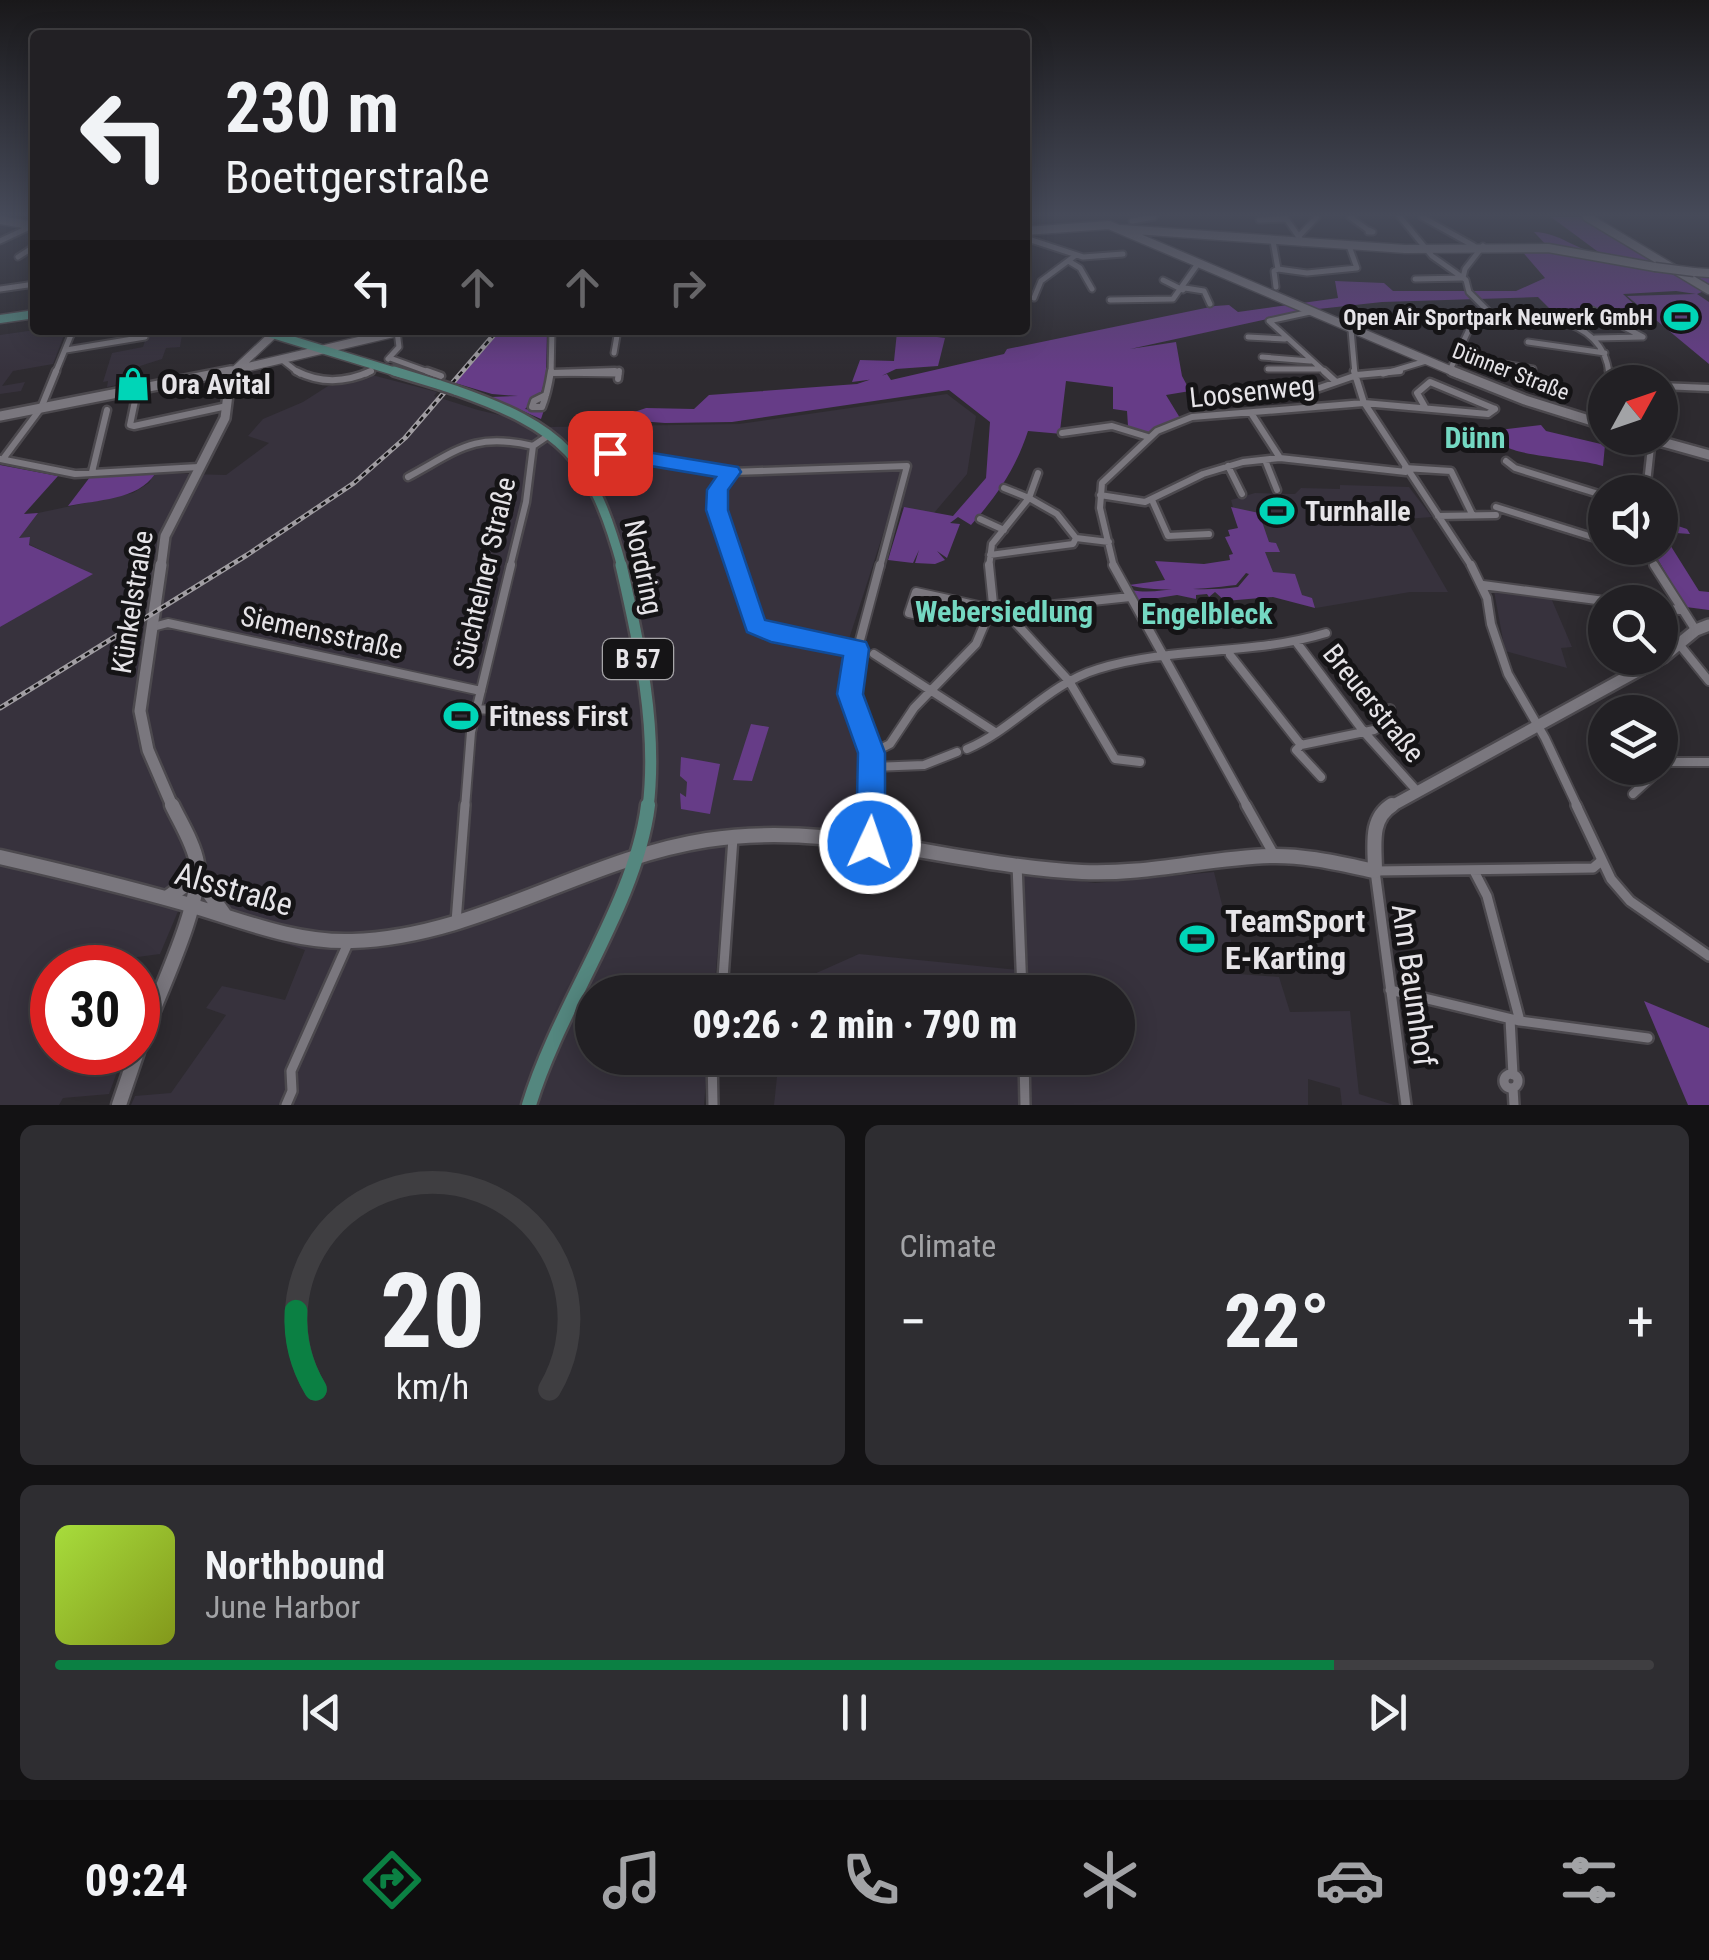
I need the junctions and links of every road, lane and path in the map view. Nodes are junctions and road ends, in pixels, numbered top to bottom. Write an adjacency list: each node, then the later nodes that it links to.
1 (1060, 269): 22 (street)
2 (1080, 269): 20 (street)
3 (1195, 269): 19 (street)
4 (1206, 269): 26 (street, Dünner Straße)
5 (1277, 269): 17 (street)
6 (1281, 269): 7 (street)
7 (1355, 269)
8 (1451, 269): 13 (street)
9 (1465, 269): 13 (street)
10 (1668, 269): 12 (street, bridge)
11 (1674, 269): 21 (street)
12 (1709, 273)
13 (1463, 278): 15 (street); 28 (street)
14 (1163, 280): 19 (street)
15 (1415, 280)
16 (30, 285): 18 (street)
17 (1276, 286)
18 (0, 289)
19 (1184, 289): 23 (street); 24 (street)
20 (1092, 290)
21 (1709, 290)
22 (1034, 298)
23 (1114, 300)
24 (1210, 304)
25 (1592, 310): 41 (street)
26 (1310, 312): 30 (street, Dünner Straße); 42 (street)
27 (30, 318): 29 (main road)
28 (1495, 318): 41 (street); 51 (street)
29 (0, 321)
30 (1351, 330): 53 (street, Dünner Straße); 63 (street)
31 (71, 335): 45 (street)
32 (272, 335): 60 (street)
33 (286, 335): 46 (main road, B 57)
34 (290, 335): 44 (main road, B 57)
35 (384, 335): 44 (street)
36 (400, 335): 65 (street)
37 (552, 335): 62 (street)
38 (617, 335): 47 (street)
39 (146, 337): 45 (street)
40 (1248, 338): 42 (street)
41 (1594, 338): 48 (street)
42 (1286, 339): 54 (street)
43 (1528, 342): 48 (street)
44 (334, 348): 46 (street); 49 (main road, Nordring / B 57)
45 (64, 350): 75 (street)
46 (322, 350): 49 (main road, Nordring / B 57); 52 (street)
47 (614, 353)
48 (1606, 353): 55 (street)
49 (345, 355): 65 (main road, Nordring / B 57)
50 (1262, 356): 54 (street)
51 (1458, 356): 57 (street); 59 (street)
52 (281, 360): 60 (street); 61 (street)
53 (1426, 360): 59 (street, Dünner Straße); 63 (street, Loosenweg)
54 (1311, 361): 58 (street)
55 (1608, 365)
56 (1268, 369): 58 (street)
57 (1533, 369)
58 (1322, 370): 66 (street)
59 (1450, 370): 79 (street, Dünner Straße)
60 (232, 371): 69 (street); 73 (street, Künkelstraße)
61 (371, 371)
62 (552, 373): 64 (street); 71 (street)
63 (1357, 375): 66 (street, Loosenweg); 72 (street)
64 (618, 379)
65 (441, 380): 81 (main road, Nordring / B 57, bridge)
66 (1336, 382): 70 (street, Loosenweg)
67 (1678, 387): 68 (street)
68 (1709, 388)
69 (137, 393): 73 (street); 75 (street)
70 (1299, 394)
71 (546, 395)
72 (1364, 403): 74 (street, Loosenweg); 77 (street, Loosenweg); 93 (street)
73 (227, 406): 92 (street, Künkelstraße)
74 (1425, 407): 74 (street, Loosenweg)
75 (40, 408): 78 (street); 87 (street)
76 (108, 410): 96 (street)
77 (1251, 412): 82 (street, Loosenweg); 86 (street)
78 (0, 416)
79 (1588, 420)
80 (1062, 434): 82 (street)
81 (550, 435): 83 (street, Süchtelner Straße); 90 (main road, Nordring / B 57)
82 (1148, 437): 102 (street, Loosenweg)
83 (533, 446): 97 (street, Süchtelner Straße); 135 (street, Süchtelner Straße)
84 (1678, 446): 85 (street)
85 (1709, 455)
86 (1280, 458): 88 (street); 93 (street)
87 (1, 460): 96 (street)
88 (1265, 460): 91 (street); 99 (street)
89 (1506, 461): 100 (street)
90 (583, 465): 94 (street); 157 (main road, Nordring / B 57)
91 (1228, 466): 101 (street); 104 (street)
92 (199, 467): 96 (street); 123 (street, Künkelstraße)
93 (1406, 470): 105 (street); 106 (street)
94 (730, 472): 128 (street); 128 (street)
95 (1038, 473): 103 (street)
96 (92, 474)
97 (408, 478)
98 (1004, 488): 103 (street)
99 (1277, 490)
100 (1588, 491)
101 (1242, 494)
102 (1100, 495): 104 (street); 112 (street)
103 (1029, 498): 108 (street); 111 (street)
104 (1152, 500): 109 (street)
105 (1472, 514): 106 (street); 110 (street)
106 (1437, 516): 115 (street)
107 (980, 518): 108 (street)
108 (1004, 530): 113 (street)
109 (1208, 534)
110 (1588, 536)
111 (1076, 538): 112 (street); 113 (street)
112 (1108, 542): 116 (street)
113 (990, 560): 119 (street)
114 (1654, 565): 121 (street)
115 (1482, 585): 118 (street); 140 (street)
116 (1130, 596): 119 (street); 131 (street)
117 (948, 599): 117 (street); 119 (street)
118 (1588, 599)
119 (992, 610): 133 (street); 136 (street)
120 (1678, 610): 121 (street)
121 (1681, 610): 124 (street)
122 (1709, 625): 124 (street)
123 (153, 626): 135 (street, Siemensstraße); 162 (street, Künkelstraße)
124 (1696, 630): 127 (street)
125 (1326, 633): 126 (street)
126 (1297, 643): 130 (street); 142 (street, Breuerstraße)
127 (1678, 643): 134 (street)
128 (857, 649): 146 (street)
129 (874, 654): 136 (street)
130 (1230, 655): 131 (street); 143 (street)
131 (1164, 658): 133 (street); 155 (street)
132 (1630, 675): 140 (street)
133 (1070, 681): 141 (street); 147 (street)
134 (1709, 681)
135 (480, 691): 137 (street, Süchtelner Straße)
136 (931, 692): 141 (street); 146 (street)
137 (476, 709): 139 (street, Süchtelner Straße); 166 (street, Süchtelner Straße)
138 (1390, 710): 142 (street)
139 (564, 715)
140 (1538, 726): 151 (street); 158 (street)
141 (995, 732): 144 (street)
142 (1364, 732): 143 (street); 151 (street, Breuerstraße)
143 (1302, 745): 150 (street)
144 (967, 749)
145 (957, 752): 149 (street)
146 (872, 753): 149 (street)
147 (1140, 762)
148 (1709, 762): 152 (street)
149 (873, 767): 154 (street)
150 (1321, 777)
151 (1417, 791): 160 (street)
152 (1633, 794)
153 (733, 837): 154 (street, Alsstraße); 157 (street, Alsstraße); 169 (street)
154 (870, 843): 159 (street, Alsstraße)
155 (1274, 856): 159 (street, Alsstraße); 160 (street, Alsstraße)
156 (0, 857): 163 (street, Alsstraße)
157 (636, 860): 166 (street, Alsstraße); 180 (main road, Nordring / B 57)
158 (1601, 861): 161 (street); 168 (street)
159 (1017, 863): 170 (street)
160 (1374, 871): 161 (street); 172 (street, Am Baumhof)
161 (1474, 871): 173 (street)
162 (198, 876): 163 (street); 164 (street); 165 (street)
163 (167, 898): 164 (street, Alsstraße)
164 (191, 905): 165 (street, Alsstraße); 171 (street)
165 (226, 916): 167 (street, Alsstraße)
166 (456, 925): 167 (street, Alsstraße)
167 (348, 941): 179 (street)
168 (1709, 956)
169 (723, 975)
170 (1021, 975)
171 (160, 989)
172 (1390, 990): 173 (street); 183 (street, Am Baumhof)
173 (1515, 1020): 174 (street); 184 (street)
174 (1648, 1038)
175 (130, 1075): 178 (street)
176 (712, 1075): 181 (street)
177 (1025, 1075): 182 (street)
178 (121, 1103)
179 (286, 1105)
180 (528, 1105)
181 (713, 1105)
182 (1026, 1105)
183 (1406, 1105)
184 (1514, 1105)

